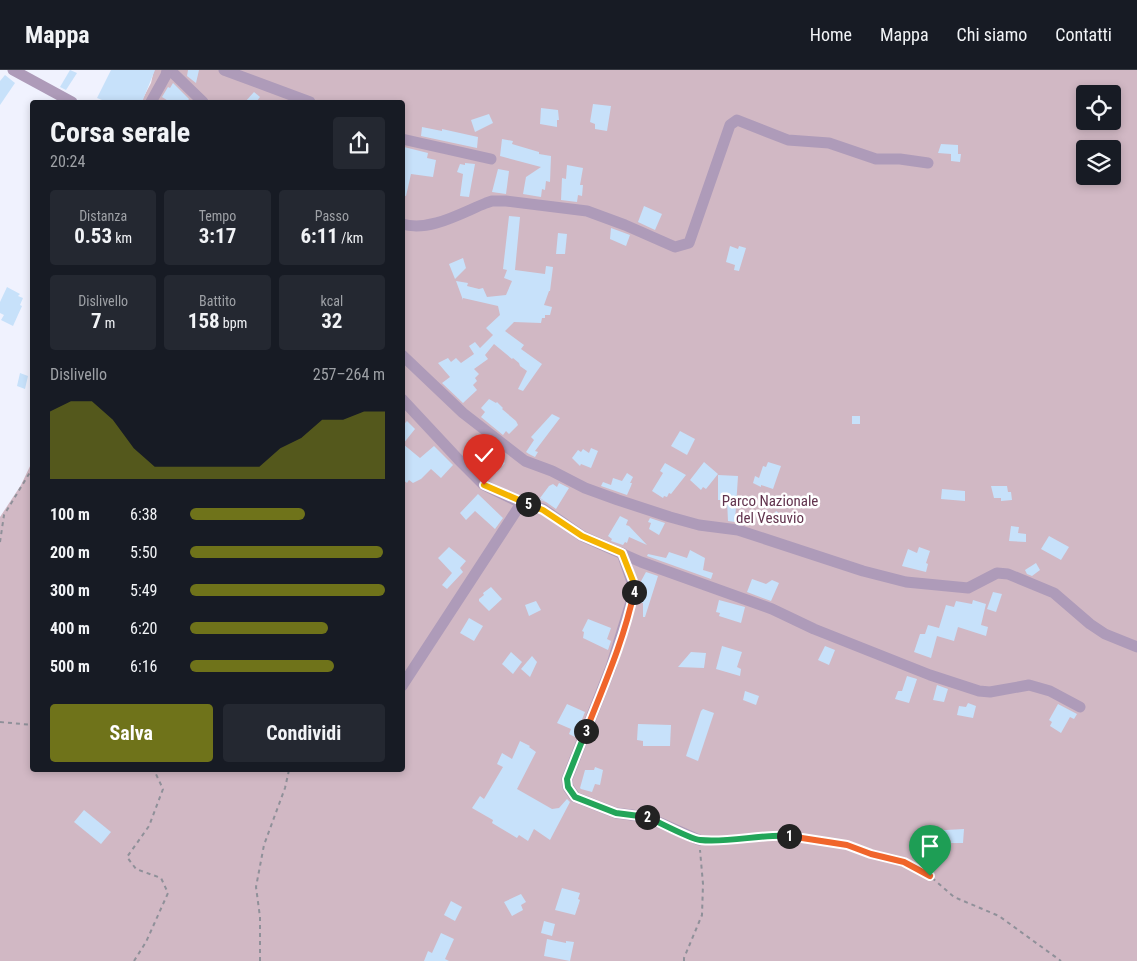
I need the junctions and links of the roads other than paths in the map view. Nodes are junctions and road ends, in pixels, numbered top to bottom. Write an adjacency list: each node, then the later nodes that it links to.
1 (13, 70): 4 (street)
2 (169, 70): 5 (street); 6 (street)
3 (224, 70): 7 (street)
4 (68, 100)
5 (152, 100)
6 (201, 100)
7 (305, 100)
8 (405, 140): 9 (street)
9 (491, 159)
10 (928, 163): 11 (street)
11 (405, 224)
12 (405, 358): 16 (street)
13 (405, 402): 14 (street)
14 (522, 502): 15 (street); 17 (street)
15 (622, 553): 18 (street); 19 (street)
16 (1137, 647)
17 (405, 681)
18 (1080, 707)
19 (698, 840)

